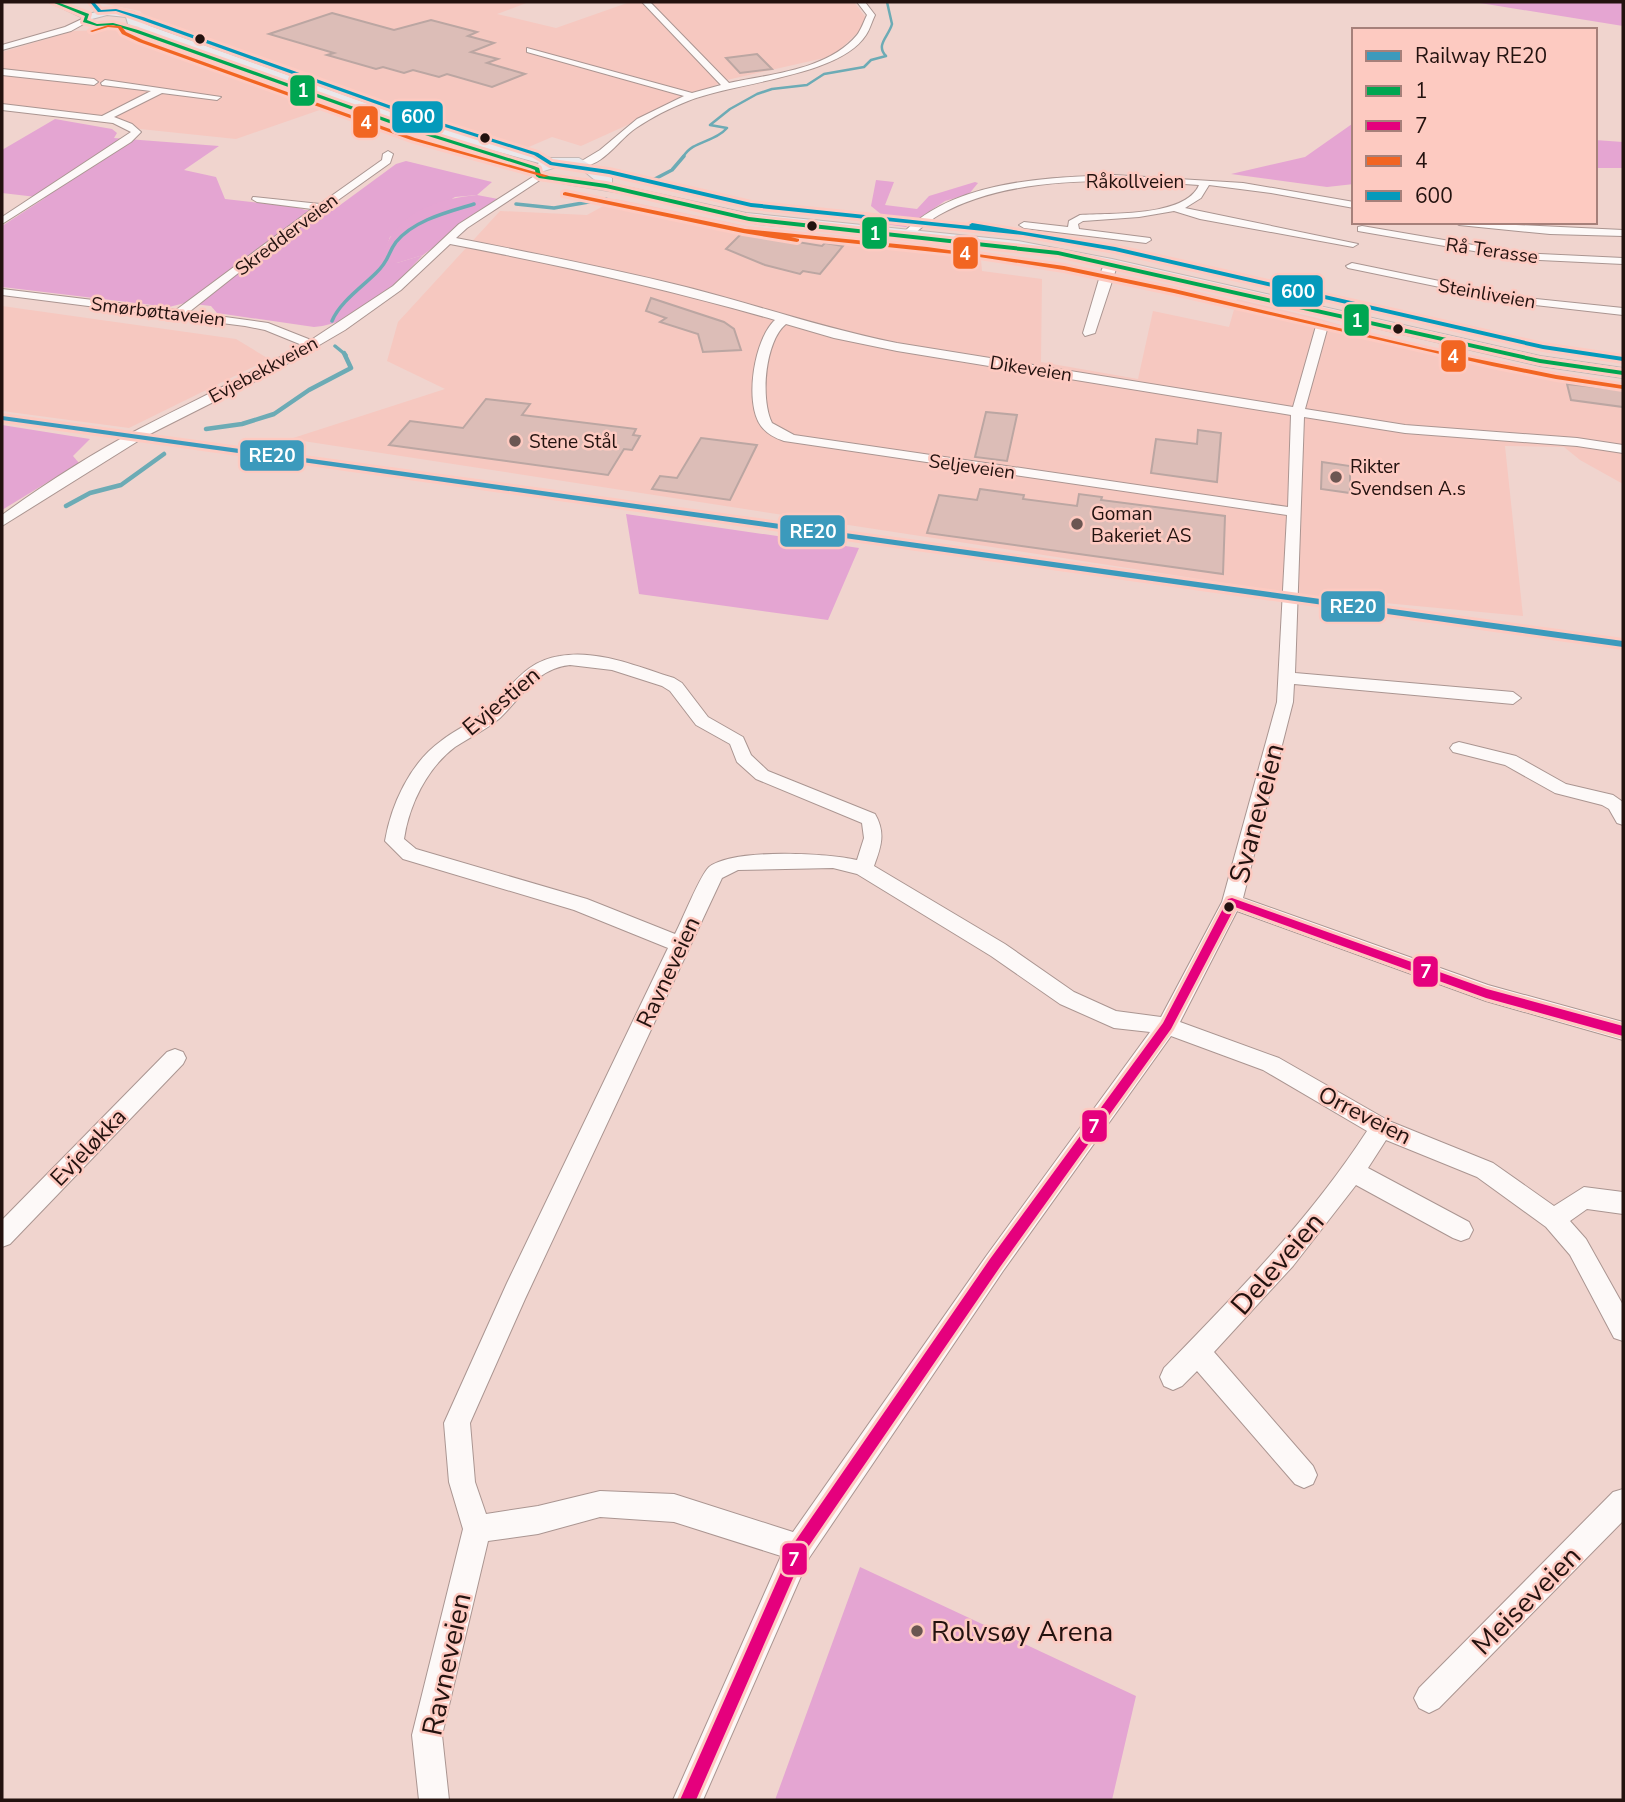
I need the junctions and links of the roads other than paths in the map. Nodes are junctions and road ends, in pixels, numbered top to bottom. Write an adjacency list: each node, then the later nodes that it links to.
1 (54, 2): 7 (main road)
2 (71, 2): 5 (main road)
3 (646, 2): 14 (street)
4 (861, 2): 14 (street)
5 (107, 12): 6 (main road); 7 (main road)
6 (130, 19): 8 (main road); 23 (main road)
7 (90, 21): 8 (main road); 9 (street)
8 (113, 24): 25 (main road)
9 (2, 48)
10 (530, 50): 16 (street)
11 (2, 72): 12 (street)
12 (94, 82)
13 (105, 83): 15 (street)
14 (725, 84): 16 (street)
15 (161, 90): 17 (street); 19 (street)
16 (693, 96): 20 (street)
17 (217, 97)
18 (2, 107): 19 (street)
19 (103, 119): 35 (street)
20 (616, 139): 22 (street); 24 (street)
21 (388, 154): 32 (street, Skredderveien)
22 (564, 160): 23 (main road); 24 (main road)
23 (550, 162): 25 (main road)
24 (585, 168): 26 (main road); 28 (main road)
25 (538, 173): 26 (main road); 29 (street, Evjebekkveien)
26 (561, 180): 28 (main road); 29 (street, Evjebekkveien)
27 (1205, 182): 31 (street, Råkollveien); 33 (street); 41 (street, Råkollveien)
28 (639, 192): 41 (main road)
29 (510, 196): 43 (street, Evjebekkveien)
30 (257, 199): 32 (street)
31 (1352, 205)
32 (321, 206): 51 (street, Skredderveien)
33 (1174, 208): 38 (street); 39 (street)
34 (1280, 219): 39 (street)
35 (2, 221)
36 (1478, 224): 42 (street)
37 (1024, 225): 38 (street)
38 (1074, 229): 44 (street)
39 (1272, 229): 45 (street)
40 (1362, 229): 46 (street, Rå Terasse)
41 (915, 232): 47 (main road)
42 (1616, 236)
43 (448, 240): 52 (street, Dikeveien); 55 (street, Evjebekkveien)
44 (1146, 240)
45 (1353, 244)
46 (1623, 261)
47 (1112, 263): 54 (street); 56 (main road)
48 (1352, 266): 50 (street, Steinliveien)
49 (2, 292): 51 (street, Smørbøttaveien)
50 (1623, 312)
51 (180, 313): 55 (street, Smørbøttaveien)
52 (782, 320): 57 (street, Dikeveien); 59 (street, Seljeveien)
53 (1322, 326): 57 (street, Svaneveien)
54 (1089, 333)
55 (311, 344): 60 (street, Evjebekkveien)
56 (1623, 373)
57 (1298, 412): 58 (street, Dikeveien); 59 (street, Svaneveien)
58 (1623, 449)
59 (1293, 512): 61 (street, Svaneveien)
60 (2, 522)
61 (1287, 678): 62 (street); 66 (street, Svaneveien)
62 (1513, 698)
63 (1459, 748): 64 (street)
64 (1623, 818)
65 (863, 869): 67 (street, Ravneveien); 67 (street, Evjestien); 68 (street, Ravneveien)
66 (1232, 902): 68 (street, Svaneveien); 69 (street)
67 (681, 945): 82 (street, Ravneveien)
68 (1167, 1026): 71 (street, Orreveien); 83 (street, Svaneveien)
69 (1623, 1031)
70 (175, 1058): 76 (street, Evjeløkka)
71 (1381, 1128): 72 (street, Deleveien); 74 (street, Orreveien)
72 (1355, 1172): 75 (street); 78 (street, Deleveien)
73 (1623, 1203): 74 (street)
74 (1554, 1219): 77 (street, Orreveien)
75 (1461, 1230)
76 (2, 1236)
77 (1623, 1329)
78 (1196, 1352): 79 (street, Deleveien); 80 (street)
79 (1173, 1377)
80 (1304, 1475)
81 (1623, 1502): 84 (street, Meiseveien)
82 (477, 1529): 83 (street); 85 (street, Ravneveien)
83 (799, 1548): 86 (street, Svaneveien)
84 (1429, 1699)
85 (434, 1800)
86 (688, 1800)

